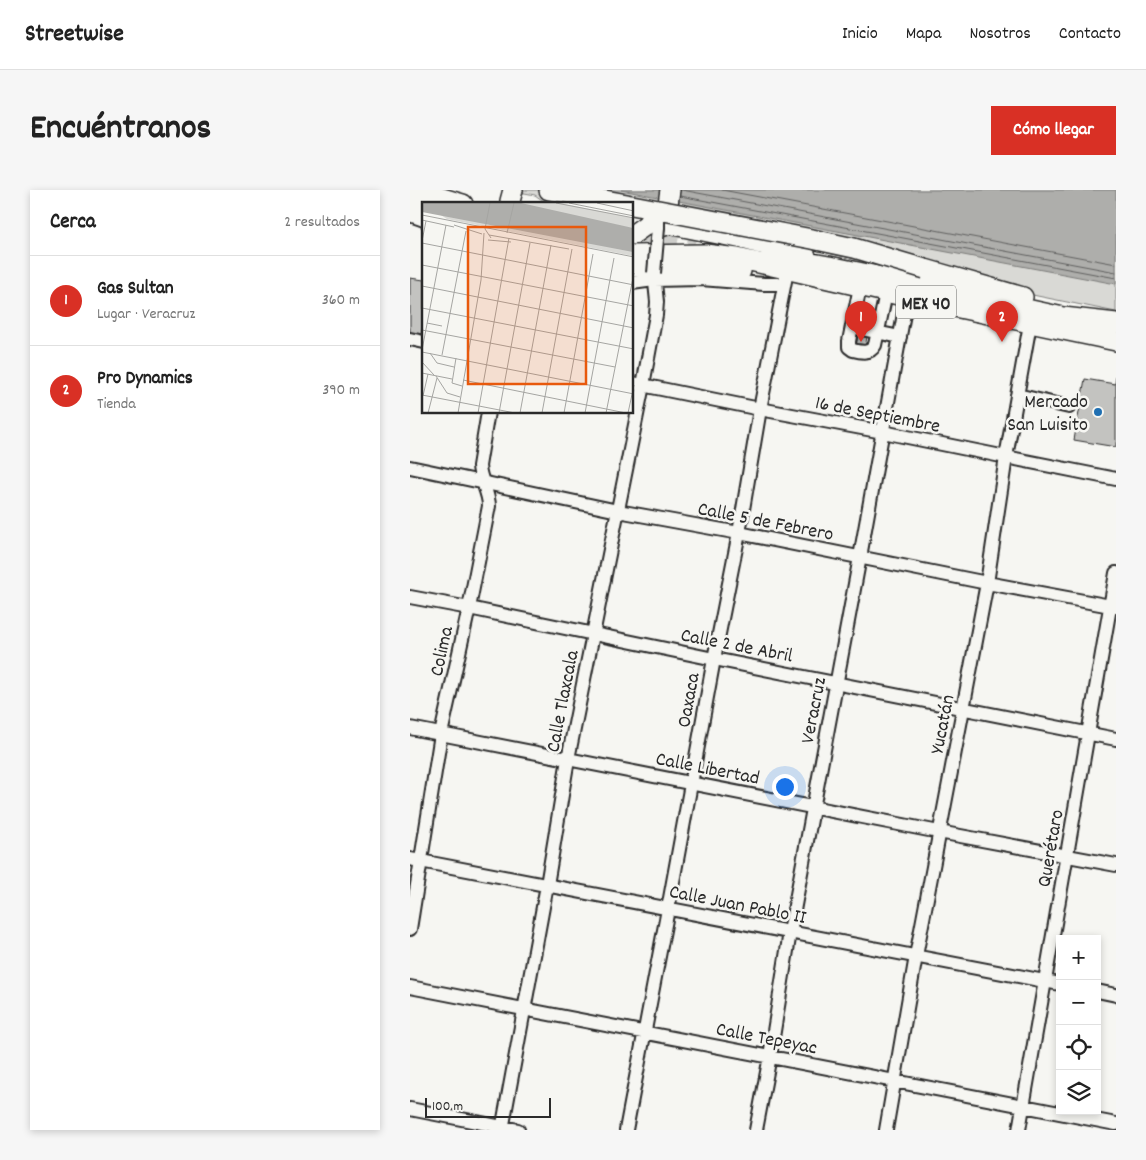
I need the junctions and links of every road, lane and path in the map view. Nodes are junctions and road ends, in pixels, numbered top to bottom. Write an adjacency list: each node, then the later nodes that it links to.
1 (549, 190): 4 (highway)
2 (662, 190): 6 (highway)
3 (670, 190): 6 (highway)
4 (616, 202)
5 (634, 205): 19 (highway, MEX 40, bridge)
6 (663, 221): 7 (highway, bridge); 10 (highway); 13 (street, Calle Tlaxcala, bridge)
7 (634, 233)
8 (695, 243): 10 (highway, MEX 40)
9 (634, 255): 12 (highway, MEX 40)
10 (826, 265): 19 (highway, MEX 40)
11 (634, 268): 14 (highway)
12 (805, 274): 14 (highway); 16 (highway, MEX 40)
13 (654, 277): 14 (street); 15 (street); 25 (street, Calle Tlaxcala)
14 (785, 280): 29 (street, Oaxaca)
15 (634, 282)
16 (860, 287): 17 (highway, MEX 40); 21 (street)
17 (886, 293): 18 (highway, MEX 40); 22 (street)
18 (907, 298): 19 (highway, MEX 40); 23 (street, Veracruz)
19 (1030, 311): 20 (highway, MEX 40); 24 (highway, MEX 40); 26 (street, Yucatán)
20 (1116, 322)
21 (852, 327): 22 (street); 22 (street)
22 (877, 332): 23 (street)
23 (900, 337): 32 (street, Veracruz)
24 (1116, 341)
25 (638, 384): 28 (street, Calle Tlaxcala); 29 (street, 16 de Septiembre)
26 (1017, 396): 27 (street); 33 (street, Yucatán)
27 (1069, 406)
28 (634, 409)
29 (760, 409): 32 (street, 16 de Septiembre); 38 (street, Oaxaca)
30 (488, 414): 36 (street, Colima)
31 (633, 414): 37 (street, Calle Tlaxcala)
32 (883, 432): 33 (street, 16 de Septiembre); 39 (street, Veracruz)
33 (1006, 457): 35 (street, 16 de Septiembre); 41 (street, Yucatán)
34 (410, 467): 36 (street, Calle 5 de Febrero)
35 (1116, 479)
36 (482, 482): 37 (street, Calle 5 de Febrero); 44 (street, Colima)
37 (618, 511): 38 (street, Calle 5 de Febrero); 45 (street, Calle Tlaxcala)
38 (740, 533): 39 (street, Calle 5 de Febrero); 46 (street, Oaxaca)
39 (860, 557): 41 (street, Calle 5 de Febrero); 47 (street, Veracruz)
40 (1116, 573): 43 (street, Querétaro)
41 (986, 583): 43 (street, Calle 5 de Febrero); 48 (street, Yucatán)
42 (410, 597): 44 (street, Calle 2 de Abril)
43 (1113, 606): 50 (street, Querétaro)
44 (469, 608): 45 (street, Calle 2 de Abril); 51 (street, Colima)
45 (593, 634): 46 (street, Calle 2 de Abril); 53 (street, Calle Tlaxcala)
46 (714, 659): 47 (street, Calle 2 de Abril); 54 (street, Oaxaca)
47 (836, 683): 48 (street, Calle 2 de Abril); 55 (street, Veracruz)
48 (963, 709): 50 (street, Calle 2 de Abril); 56 (street, Yucatán)
49 (410, 728): 51 (street, Calle Libertad)
50 (1088, 733): 52 (street, Calle 2 de Abril); 57 (street, Querétaro)
51 (441, 734): 53 (street, Calle Libertad); 58 (street, Colima)
52 (1116, 738)
53 (568, 759): 54 (street, Calle Libertad); 60 (street, Calle Tlaxcala)
54 (692, 783): 55 (street, Calle Libertad); 61 (street, Oaxaca)
55 (813, 807): 56 (street, Calle Libertad); 63 (street, Veracruz)
56 (939, 832): 57 (street, Calle Libertad); 64 (street, Yucatán)
57 (1066, 856): 59 (street, Calle Libertad); 65 (street, Querétaro)
58 (415, 860): 60 (street, Calle Juan Pablo II); 62 (street, Colima)
59 (1116, 865)
60 (547, 885): 61 (street, Calle Juan Pablo II); 70 (street, Calle Tlaxcala)
61 (668, 909): 63 (street, Calle Juan Pablo II); 71 (street, Oaxaca)
62 (410, 929)
63 (790, 932): 64 (street, Calle Juan Pablo II); 72 (street, Veracruz)
64 (916, 956): 65 (street, Calle Juan Pablo II); 73 (street, Yucatán)
65 (1045, 981): 66 (street, Calle Juan Pablo II); 74 (street, Querétaro)
66 (1056, 983)
67 (410, 987): 70 (street, Calle Tepeyac)
68 (1101, 992): 69 (street)
69 (1116, 995)
70 (525, 1009): 71 (street, Calle Tepeyac); 77 (street, Calle Tlaxcala)
71 (645, 1033): 72 (street, Calle Tepeyac); 79 (street, Oaxaca)
72 (770, 1056): 73 (street, Calle Tepeyac); 80 (street, Veracruz)
73 (895, 1081): 74 (street, Calle Tepeyac); 81 (street, Yucatán)
74 (1023, 1106): 76 (street, Calle Tepeyac); 82 (street, Querétaro)
75 (410, 1109): 77 (street)
76 (1116, 1124)
77 (502, 1128): 78 (street)
78 (518, 1130)
79 (626, 1130)
80 (756, 1130)
81 (886, 1130)
82 (1019, 1130)

